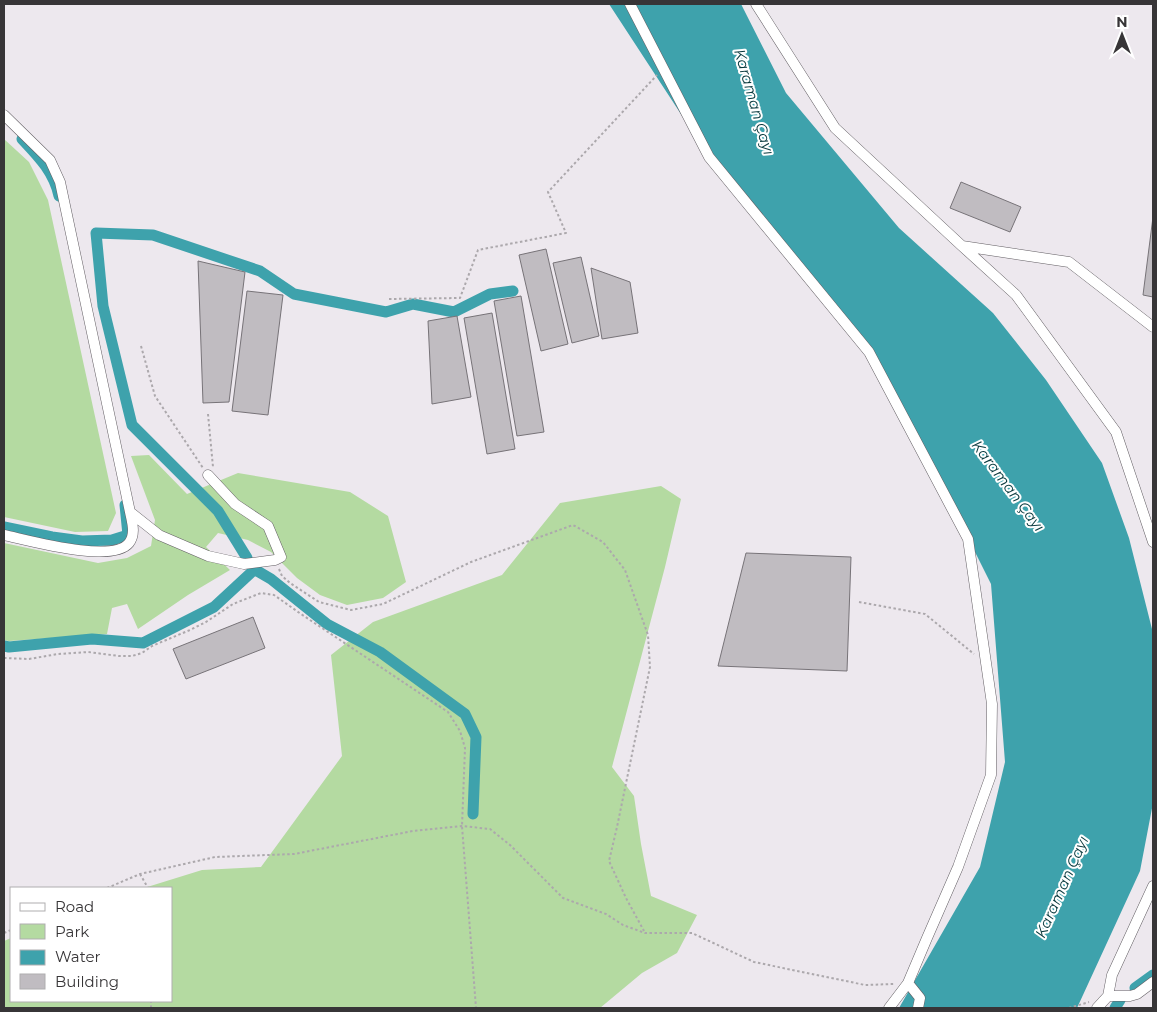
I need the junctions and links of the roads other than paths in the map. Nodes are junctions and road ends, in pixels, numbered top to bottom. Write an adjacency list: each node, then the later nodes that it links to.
1 (630, 4): 12 (street)
2 (756, 4): 4 (street)
3 (4, 115): 7 (street)
4 (962, 246): 5 (street); 9 (street)
5 (1153, 327)
6 (210, 472): 7 (street)
7 (130, 512): 8 (street)
8 (4, 535)
9 (1153, 542)
10 (1153, 886): 13 (street)
11 (1153, 982): 13 (street)
12 (908, 983): 14 (street); 15 (street)
13 (1108, 996): 16 (street)
14 (889, 1008)
15 (918, 1008)
16 (1096, 1008)

